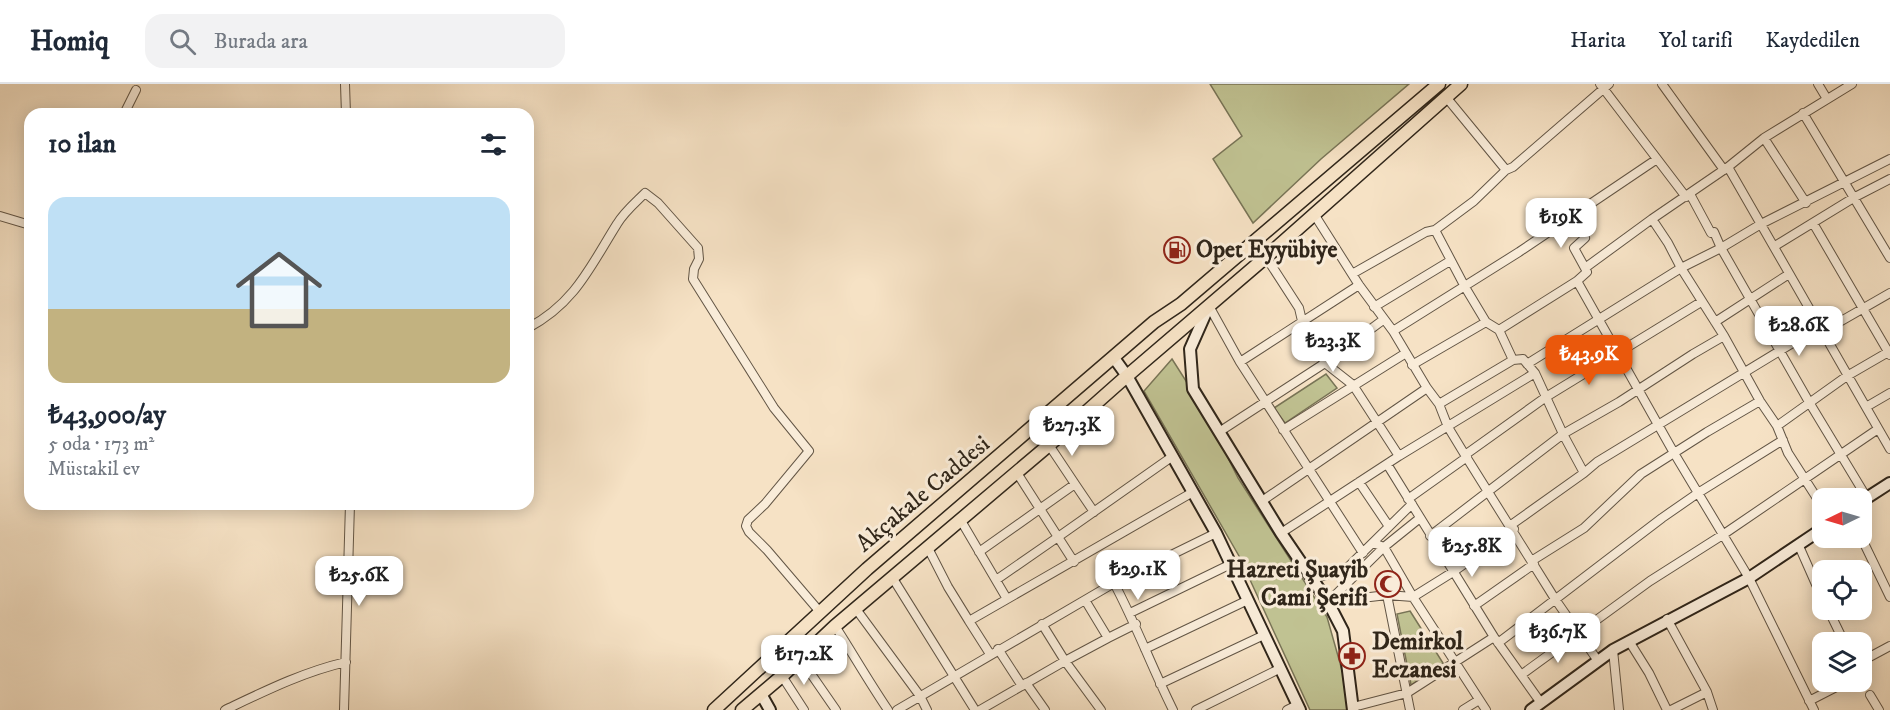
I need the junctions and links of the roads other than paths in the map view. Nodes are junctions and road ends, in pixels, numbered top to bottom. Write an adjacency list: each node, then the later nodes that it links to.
1 (345, 84): 12 (street)
2 (1439, 84): 64 (main road, Akçakale Caddesi)
3 (1461, 84): 9 (main road, Akçakale Caddesi)
4 (1662, 84): 17 (street)
5 (1818, 84): 10 (street)
6 (1852, 84): 10 (street)
7 (1604, 86): 15 (street); 18 (street)
8 (136, 90): 11 (street)
9 (1446, 98): 18 (street); 24 (main road, Akçakale Caddesi)
10 (1827, 99): 13 (street)
11 (127, 108)
12 (346, 108)
13 (1803, 113): 14 (street); 20 (street)
14 (1764, 138): 17 (street); 23 (street)
15 (1657, 159): 21 (street); 26 (street)
16 (1889, 160): 20 (street)
17 (1726, 169): 21 (street); 30 (street)
18 (1506, 170): 31 (street)
19 (1890, 179): 22 (street)
20 (1845, 182): 22 (street); 23 (street)
21 (1688, 195): 27 (street); 33 (street)
22 (1854, 197): 29 (street); 35 (street)
23 (1806, 202): 30 (street)
24 (1314, 214): 34 (main road, Akçakale Caddesi); 39 (street)
25 (0, 216): 28 (street)
26 (1570, 218): 37 (street); 43 (street)
27 (1652, 219): 37 (street); 38 (street)
28 (24, 223)
29 (1813, 223): 32 (street); 49 (street)
30 (1761, 224): 32 (street); 33 (street)
31 (1435, 230): 36 (street); 39 (street)
32 (1775, 246): 40 (street)
33 (1721, 248): 38 (street); 45 (street)
34 (1266, 257): 47 (main road, Akçakale Caddesi); 52 (street)
35 (1890, 258)
36 (1450, 261): 43 (street); 48 (street)
37 (1585, 268): 41 (street)
38 (1681, 268): 46 (street); 51 (street)
39 (1352, 274): 42 (street)
40 (1789, 274): 45 (street); 57 (street)
41 (1577, 281): 51 (street); 56 (street)
42 (1359, 285): 48 (street); 52 (street)
43 (1465, 286): 53 (street); 58 (street)
44 (1890, 293): 49 (street)
45 (1749, 299): 54 (street); 60 (street)
46 (1701, 302): 54 (street); 62 (street)
47 (1209, 306): 66 (street); 72 (main road, Akçakale Caddesi); 90 (main road)
48 (1374, 307): 50 (street)
49 (1863, 308): 57 (street); 63 (street)
50 (1383, 320): 58 (street); 67 (street)
51 (1598, 320): 62 (street); 68 (street)
52 (1302, 321): 66 (street); 67 (street)
53 (1486, 322): 56 (street); 69 (street)
54 (1714, 322): 59 (street)
55 (534, 325): 157 (street)
56 (1499, 330): 65 (street)
57 (1821, 330): 60 (street); 73 (street)
58 (1393, 331): 61 (street)
59 (1724, 336): 70 (street); 76 (street)
60 (1780, 350): 70 (street); 81 (street)
61 (1406, 353): 69 (street); 74 (street)
62 (1618, 353): 76 (street); 78 (street)
63 (1889, 353): 73 (street)
64 (1114, 357): 72 (main road); 157 (main road, Akçakale Caddesi)
65 (1514, 360): 68 (street); 82 (street)
66 (1240, 362): 79 (street)
67 (1325, 363): 74 (street); 79 (street)
68 (1527, 364): 71 (street)
69 (1412, 365): 75 (street)
70 (1744, 372): 80 (street); 85 (street)
71 (1534, 373): 78 (street); 87 (street)
72 (1127, 376): 93 (main road, Akçakale Caddesi); 97 (main road)
73 (1848, 376): 81 (street); 83 (street)
74 (1353, 385): 84 (street); 89 (street)
75 (1427, 388): 82 (street); 84 (street)
76 (1640, 389): 85 (street); 91 (street)
77 (1890, 393): 83 (street)
78 (1546, 398): 91 (street); 99 (street)
79 (1266, 401): 89 (street); 90 (street)
80 (1760, 401): 86 (street); 95 (street)
81 (1809, 402): 86 (street); 96 (street)
82 (1439, 404): 87 (street)
83 (1866, 407): 88 (street)
84 (1376, 423): 98 (street); 101 (street)
85 (1658, 425): 95 (street); 103 (street)
86 (1777, 426): 92 (street)
87 (1448, 427): 98 (street); 99 (street)
88 (1878, 429): 94 (street); 96 (street)
89 (1283, 430): 101 (street)
90 (1219, 432): 114 (main road)
91 (1563, 434): 103 (street); 110 (street)
92 (1783, 440): 104 (street); 112 (street)
93 (1048, 446): 102 (main road, Akçakale Caddesi); 107 (street)
94 (1890, 449)
95 (1674, 453): 112 (street); 138 (street)
96 (1840, 454): 104 (street); 108 (street)
97 (1173, 456): 111 (main road); 119 (street)
98 (1399, 456): 100 (street)
99 (1466, 456): 110 (street); 115 (street)
100 (1387, 464): 105 (street); 115 (street)
101 (1310, 469): 114 (street); 116 (street)
102 (1017, 472): 117 (street); 121 (main road, Akçakale Caddesi)
103 (1584, 473): 123 (street)
104 (1805, 479): 109 (street); 126 (street)
105 (1359, 483): 116 (street); 122 (street)
106 (1890, 483): 113 (main road)
107 (1075, 484): 117 (street); 119 (street)
108 (1858, 488)
109 (1812, 490)
110 (1489, 491): 123 (street); 127 (street)
111 (1193, 492): 124 (main road); 137 (street)
112 (1698, 493): 126 (street); 150 (street)
113 (1872, 494)
114 (1262, 501): 125 (main road)
115 (1410, 501): 120 (street); 122 (street)
116 (1330, 502): 125 (street); 136 (street)
117 (1040, 508): 129 (street); 135 (street)
118 (350, 510): 178 (street)
119 (1094, 512): 129 (street)
120 (1420, 518): 127 (street); 132 (street)
121 (960, 519): 133 (main road, Akçakale Caddesi); 135 (street)
122 (1388, 525): 130 (street)
123 (1512, 527): 138 (street); 140 (street)
124 (1216, 533): 139 (main road); 146 (street)
125 (1281, 533): 144 (main road)
126 (1724, 534): 143 (street); 164 (street)
127 (1430, 536): 140 (street)
128 (1812, 536): 131 (main road)
129 (1058, 537): 137 (street); 145 (street)
130 (1373, 543): 132 (street); 136 (street)
131 (1799, 546): 141 (street); 143 (main road)
132 (1384, 547): 148 (street); 154 (street)
133 (928, 548): 142 (main road, Akçakale Caddesi); 160 (street)
134 (1866, 548): 149 (street)
135 (980, 552): 145 (street)
136 (1363, 553): 144 (street)
137 (1074, 562): 151 (street)
138 (1533, 562): 150 (street); 155 (street)
139 (1231, 564): 153 (main road); 158 (street)
140 (1452, 572): 148 (street); 155 (street)
141 (1812, 575)
142 (892, 577): 156 (main road, Akçakale Caddesi); 181 (street)
143 (1749, 578): 159 (main road); 193 (street)
144 (1313, 579): 154 (main road)
145 (996, 580): 151 (street)
146 (1114, 583): 152 (street); 158 (street)
147 (1387, 595): 148 (street); 154 (street); 188 (street)
148 (1413, 597): 179 (street)
149 (1890, 597)
150 (1555, 598): 164 (street); 167 (street)
151 (1007, 599): 160 (street)
152 (1085, 600): 161 (street); 166 (street)
153 (1248, 600): 165 (main road); 171 (street)
154 (1328, 602): 197 (main road)
155 (1474, 606): 167 (street)
156 (856, 609): 163 (main road, Akçakale Caddesi); 191 (street)
157 (820, 612): 200 (main road, Akçakale Caddesi)
158 (1130, 613): 162 (street)
159 (1667, 620): 168 (main road); 186 (street)
160 (969, 621): 173 (street)
161 (1042, 624): 170 (street); 176 (street)
162 (1136, 624): 166 (street); 171 (street)
163 (835, 626): 175 (main road, Akçakale Caddesi); 204 (street)
164 (1580, 632): 177 (street); 182 (street)
165 (1264, 635): 180 (main road); 184 (street)
166 (1108, 638): 176 (street)
167 (1496, 640): 179 (street); 182 (street)
168 (1629, 641): 172 (main road); 217 (street)
169 (1890, 646): 174 (street)
170 (998, 649): 173 (street); 185 (street)
171 (1145, 649): 184 (street)
172 (1613, 650): 177 (main road); 216 (street)
173 (990, 654): 181 (street)
174 (1872, 656)
175 (800, 658): 183 (main road, Akçakale Caddesi); 203 (street)
176 (1065, 661): 185 (street); 210 (street)
177 (1598, 661): 194 (main road)
178 (346, 662): 198 (street); 199 (street)
179 (1456, 662): 188 (street); 192 (street)
180 (1280, 669): 196 (main road); 212 (street)
181 (955, 675): 191 (street); 207 (street)
182 (1521, 675): 194 (street)
183 (782, 676): 189 (main road, Akçakale Caddesi); 202 (street)
184 (1160, 684): 211 (street)
185 (1024, 685): 208 (street); 209 (street)
186 (1707, 692): 217 (street); 218 (street)
187 (1827, 692): 193 (street)
188 (1407, 693): 197 (street); 213 (street)
189 (761, 694): 195 (main road, Akçakale Caddesi); 201 (main road)
190 (1870, 695): 220 (street)
191 (920, 696): 205 (street); 206 (street)
192 (1479, 700): 214 (street); 215 (street)
193 (1809, 701): 219 (street)
194 (1536, 706)
195 (748, 708)
196 (1295, 708)
197 (1353, 708)
198 (225, 710)
199 (344, 710)
200 (714, 710)
201 (770, 710)
202 (804, 710)
203 (836, 710)
204 (888, 710)
205 (897, 710)
206 (927, 710)
207 (975, 710)
208 (980, 710)
209 (1045, 710)
210 (1101, 710)
211 (1173, 710)
212 (1196, 710)
213 (1410, 710)
214 (1463, 710)
215 (1486, 710)
216 (1619, 710)
217 (1669, 710)
218 (1713, 710)
219 (1814, 710)
220 (1879, 710)

